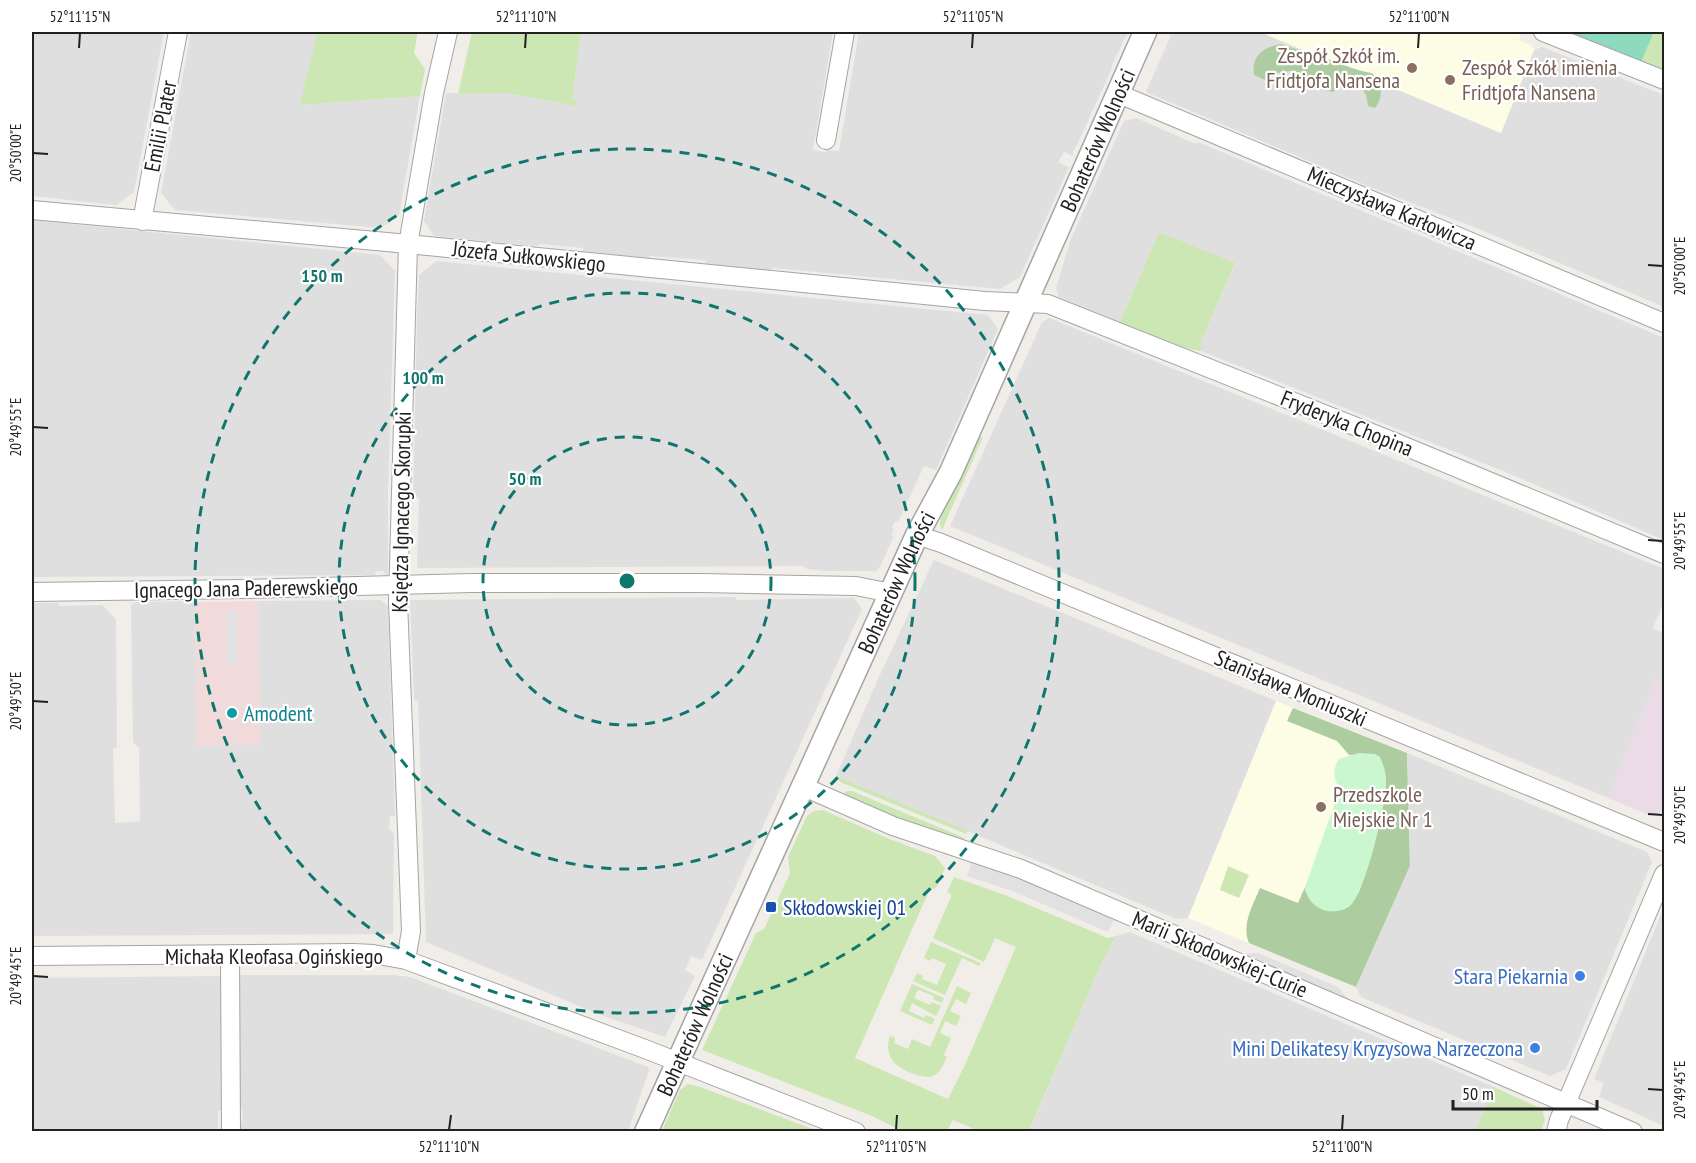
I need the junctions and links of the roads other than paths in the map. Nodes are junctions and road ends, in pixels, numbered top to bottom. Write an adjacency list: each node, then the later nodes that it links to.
1 (178, 32): 10 (street, Emilii Plater)
2 (448, 32): 11 (street, Księdza Ignacego Skorupki)
3 (845, 32): 8 (street)
4 (1145, 32): 7 (street, Bohaterów Wolności)
5 (1543, 32): 6 (street)
6 (1665, 80)
7 (1119, 94): 12 (street, Bohaterów Wolności); 13 (street, Mieczysława Karłowicza)
8 (826, 140)
9 (32, 210): 10 (street, Józefa Sułkowskiego)
10 (142, 221): 11 (street, Józefa Sułkowskiego)
11 (408, 244): 12 (street, Józefa Sułkowskiego); 16 (street, Księdza Ignacego Skorupki)
12 (1027, 303): 14 (street, Bohaterów Wolności); 15 (street, Fryderyka Chopina)
13 (1665, 323)
14 (917, 536): 18 (street, Bohaterów Wolności); 20 (street, Stanisława Moniuszki)
15 (1665, 554)
16 (399, 585): 17 (street, Ignacego Jana Paderewskiego); 18 (street, Ignacego Jana Paderewskiego); 24 (street, Księdza Ignacego Skorupki)
17 (32, 592)
18 (891, 594): 19 (street, Bohaterów Wolności)
19 (804, 786): 25 (street, Bohaterów Wolności); 26 (street, Marii Skłodowskiej-Curie)
20 (1665, 842)
21 (1665, 874): 26 (street)
22 (230, 955): 23 (street, Michała Kleofasa Ogińskiego); 24 (street, Michała Kleofasa Ogińskiego); 27 (street)
23 (32, 956)
24 (406, 960): 25 (street, Michała Kleofasa Ogińskiego)
25 (677, 1062): 28 (street, Bohaterów Wolności); 29 (street, Michała Kleofasa Ogińskiego)
26 (1566, 1104): 30 (street); 31 (street, Marii Skłodowskiej-Curie)
27 (231, 1131)
28 (646, 1131)
29 (856, 1131)
30 (1556, 1131)
31 (1633, 1131)

